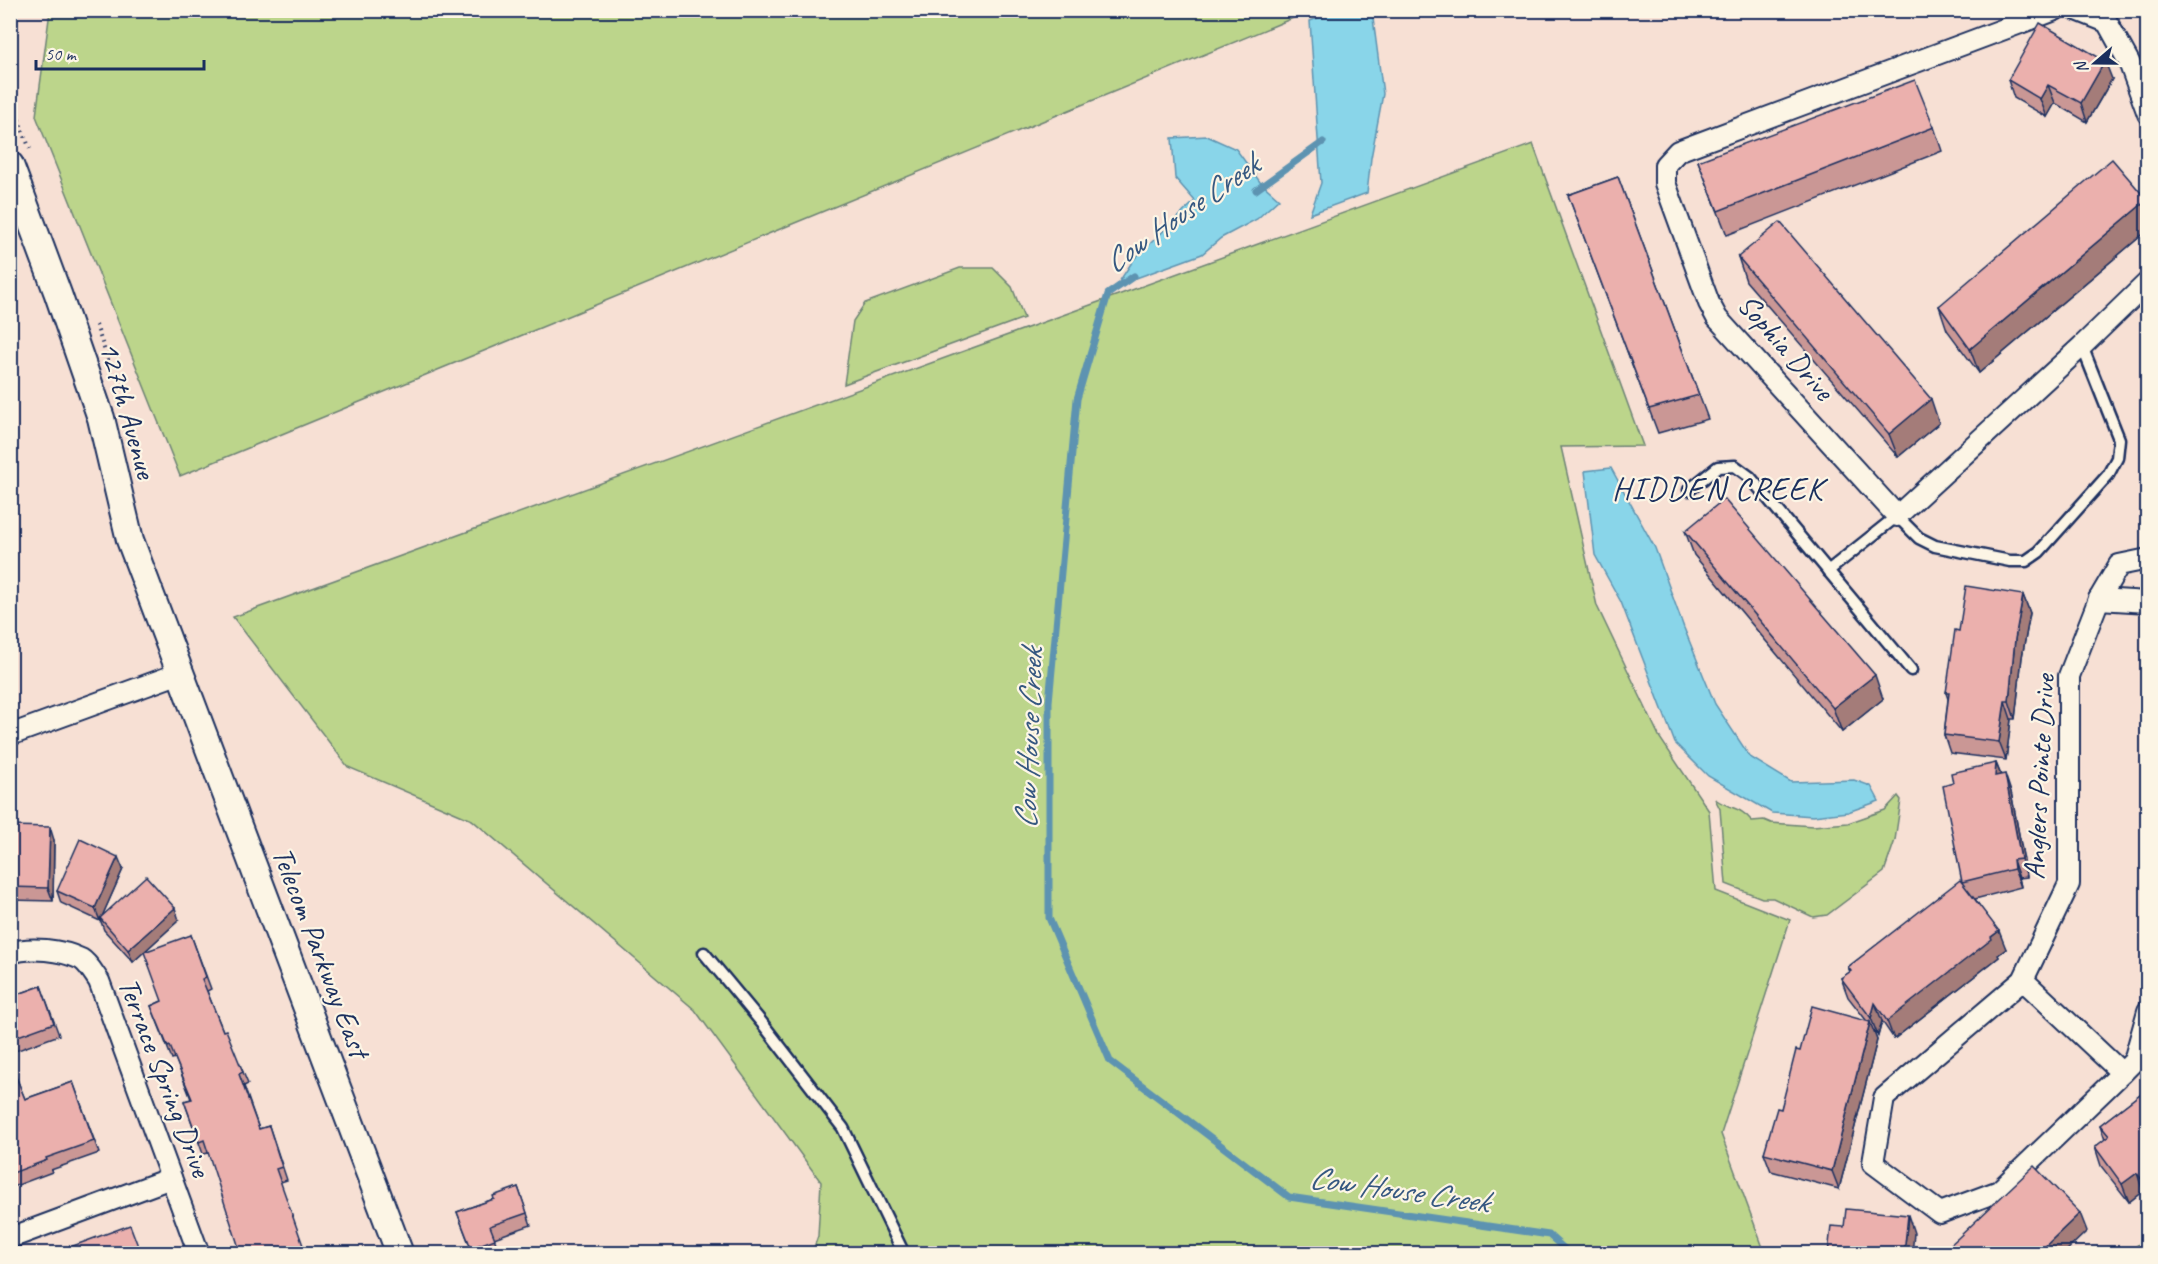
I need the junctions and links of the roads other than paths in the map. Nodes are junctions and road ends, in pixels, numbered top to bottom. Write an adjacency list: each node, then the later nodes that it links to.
1 (2055, 10): 9 (street, Sophia Drive)
2 (2077, 10): 3 (street)
3 (2108, 16): 4 (street)
4 (2148, 114)
5 (10, 165): 15 (street, 127th Avenue)
6 (2148, 282): 7 (street)
7 (2082, 346): 9 (street); 9 (lane)
8 (1689, 490): 11 (lane)
9 (1897, 516): 11 (lane)
10 (2148, 559): 12 (street, Anglers Pointe Drive)
11 (1828, 571): 14 (lane)
12 (2098, 598): 13 (street); 19 (street, Anglers Pointe Drive)
13 (2148, 602)
14 (1911, 670)
15 (180, 673): 16 (street); 25 (street, Telecom Parkway East)
16 (10, 735)
17 (10, 953): 22 (street, Terrace Spring Drive)
18 (704, 953): 26 (lane)
19 (2023, 980): 21 (street); 21 (street, Anglers Pointe Drive)
20 (2148, 1011): 21 (street, Anglers Pointe Drive)
21 (2122, 1073)
22 (171, 1178): 23 (street); 24 (street, Terrace Spring Drive)
23 (10, 1238)
24 (199, 1254)
25 (400, 1254)
26 (904, 1254)

